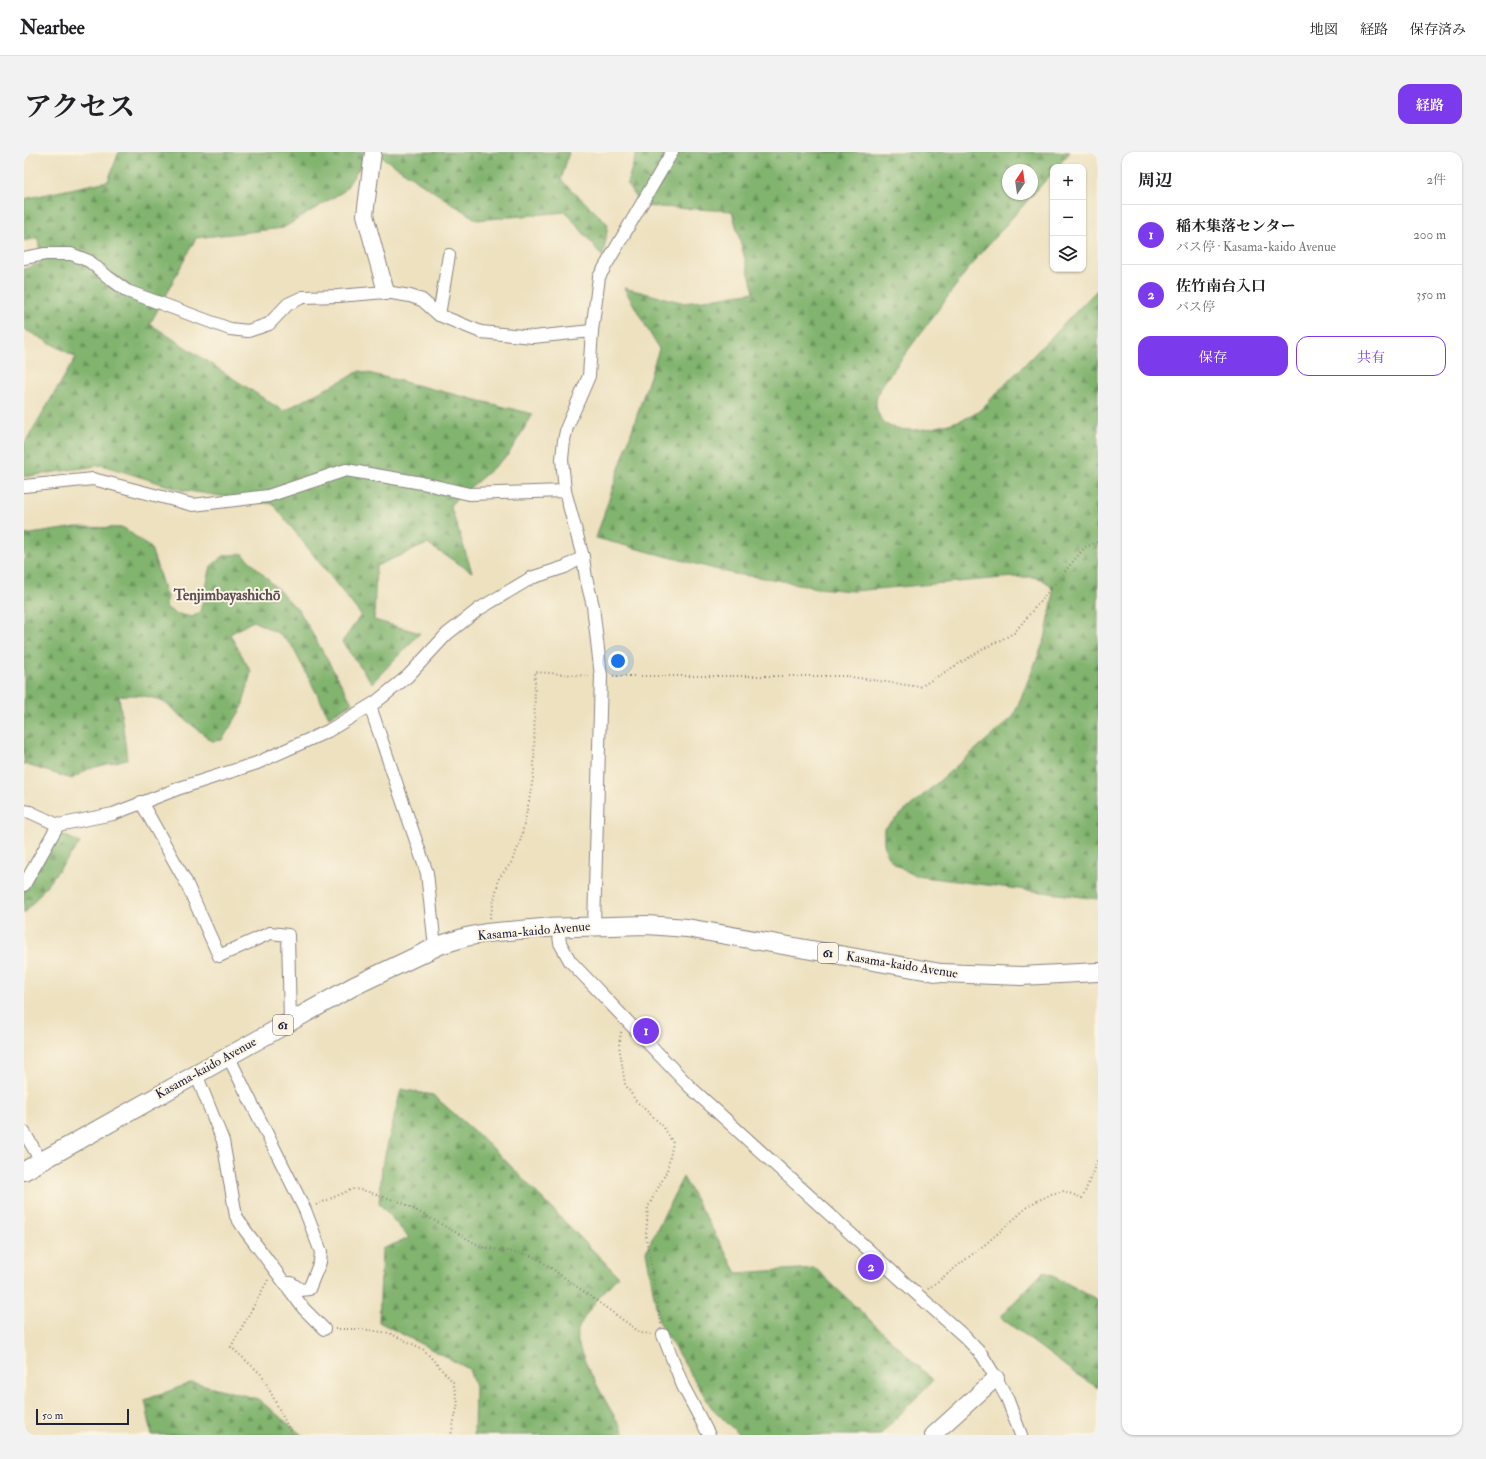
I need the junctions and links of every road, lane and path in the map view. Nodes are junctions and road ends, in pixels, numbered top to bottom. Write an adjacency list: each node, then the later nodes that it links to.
1 (374, 152): 5 (street)
2 (672, 152): 7 (street)
3 (449, 255): 6 (street)
4 (24, 258): 5 (street)
5 (386, 292): 6 (street)
6 (439, 315): 7 (street)
7 (592, 331): 9 (street)
8 (24, 486): 9 (street)
9 (565, 491): 11 (street)
10 (1098, 542): 12 (path)
11 (583, 557): 12 (street); 13 (street)
12 (601, 676): 18 (street); 20 (path)
13 (370, 706): 14 (street); 21 (street)
14 (141, 802): 16 (street); 24 (street)
15 (24, 811): 16 (street)
16 (58, 825): 17 (street)
17 (24, 885)
18 (594, 926): 19 (main road, Kasama-kaido Avenue / 61); 22 (main road, Kasama-kaido Avenue / 61)
19 (558, 927): 20 (main road, Kasama-kaido Avenue / 61); 23 (street)
20 (486, 933): 21 (main road, Kasama-kaido Avenue / 61)
21 (435, 947): 24 (main road, Kasama-kaido Avenue / 61)
22 (1098, 972)
23 (623, 1018): 34 (street); 36 (path)
24 (290, 1021): 25 (main road, Kasama-kaido Avenue / 61)
25 (228, 1056): 26 (main road, Kasama-kaido Avenue / 61); 31 (street)
26 (196, 1074): 29 (main road, Kasama-kaido Avenue / 61); 32 (street)
27 (24, 1132): 29 (street)
28 (1098, 1158): 34 (path)
29 (41, 1161): 30 (main road, Kasama-kaido Avenue / 61)
30 (24, 1171)
31 (305, 1210): 33 (street); 36 (path)
32 (275, 1269): 33 (street); 38 (path)
33 (285, 1283): 35 (street)
34 (919, 1296): 37 (street)
35 (324, 1329): 39 (path)
36 (663, 1335): 40 (street)
37 (996, 1378): 41 (street); 42 (street)
38 (292, 1435)
39 (451, 1435)
40 (709, 1435)
41 (933, 1435)
42 (1021, 1435)

